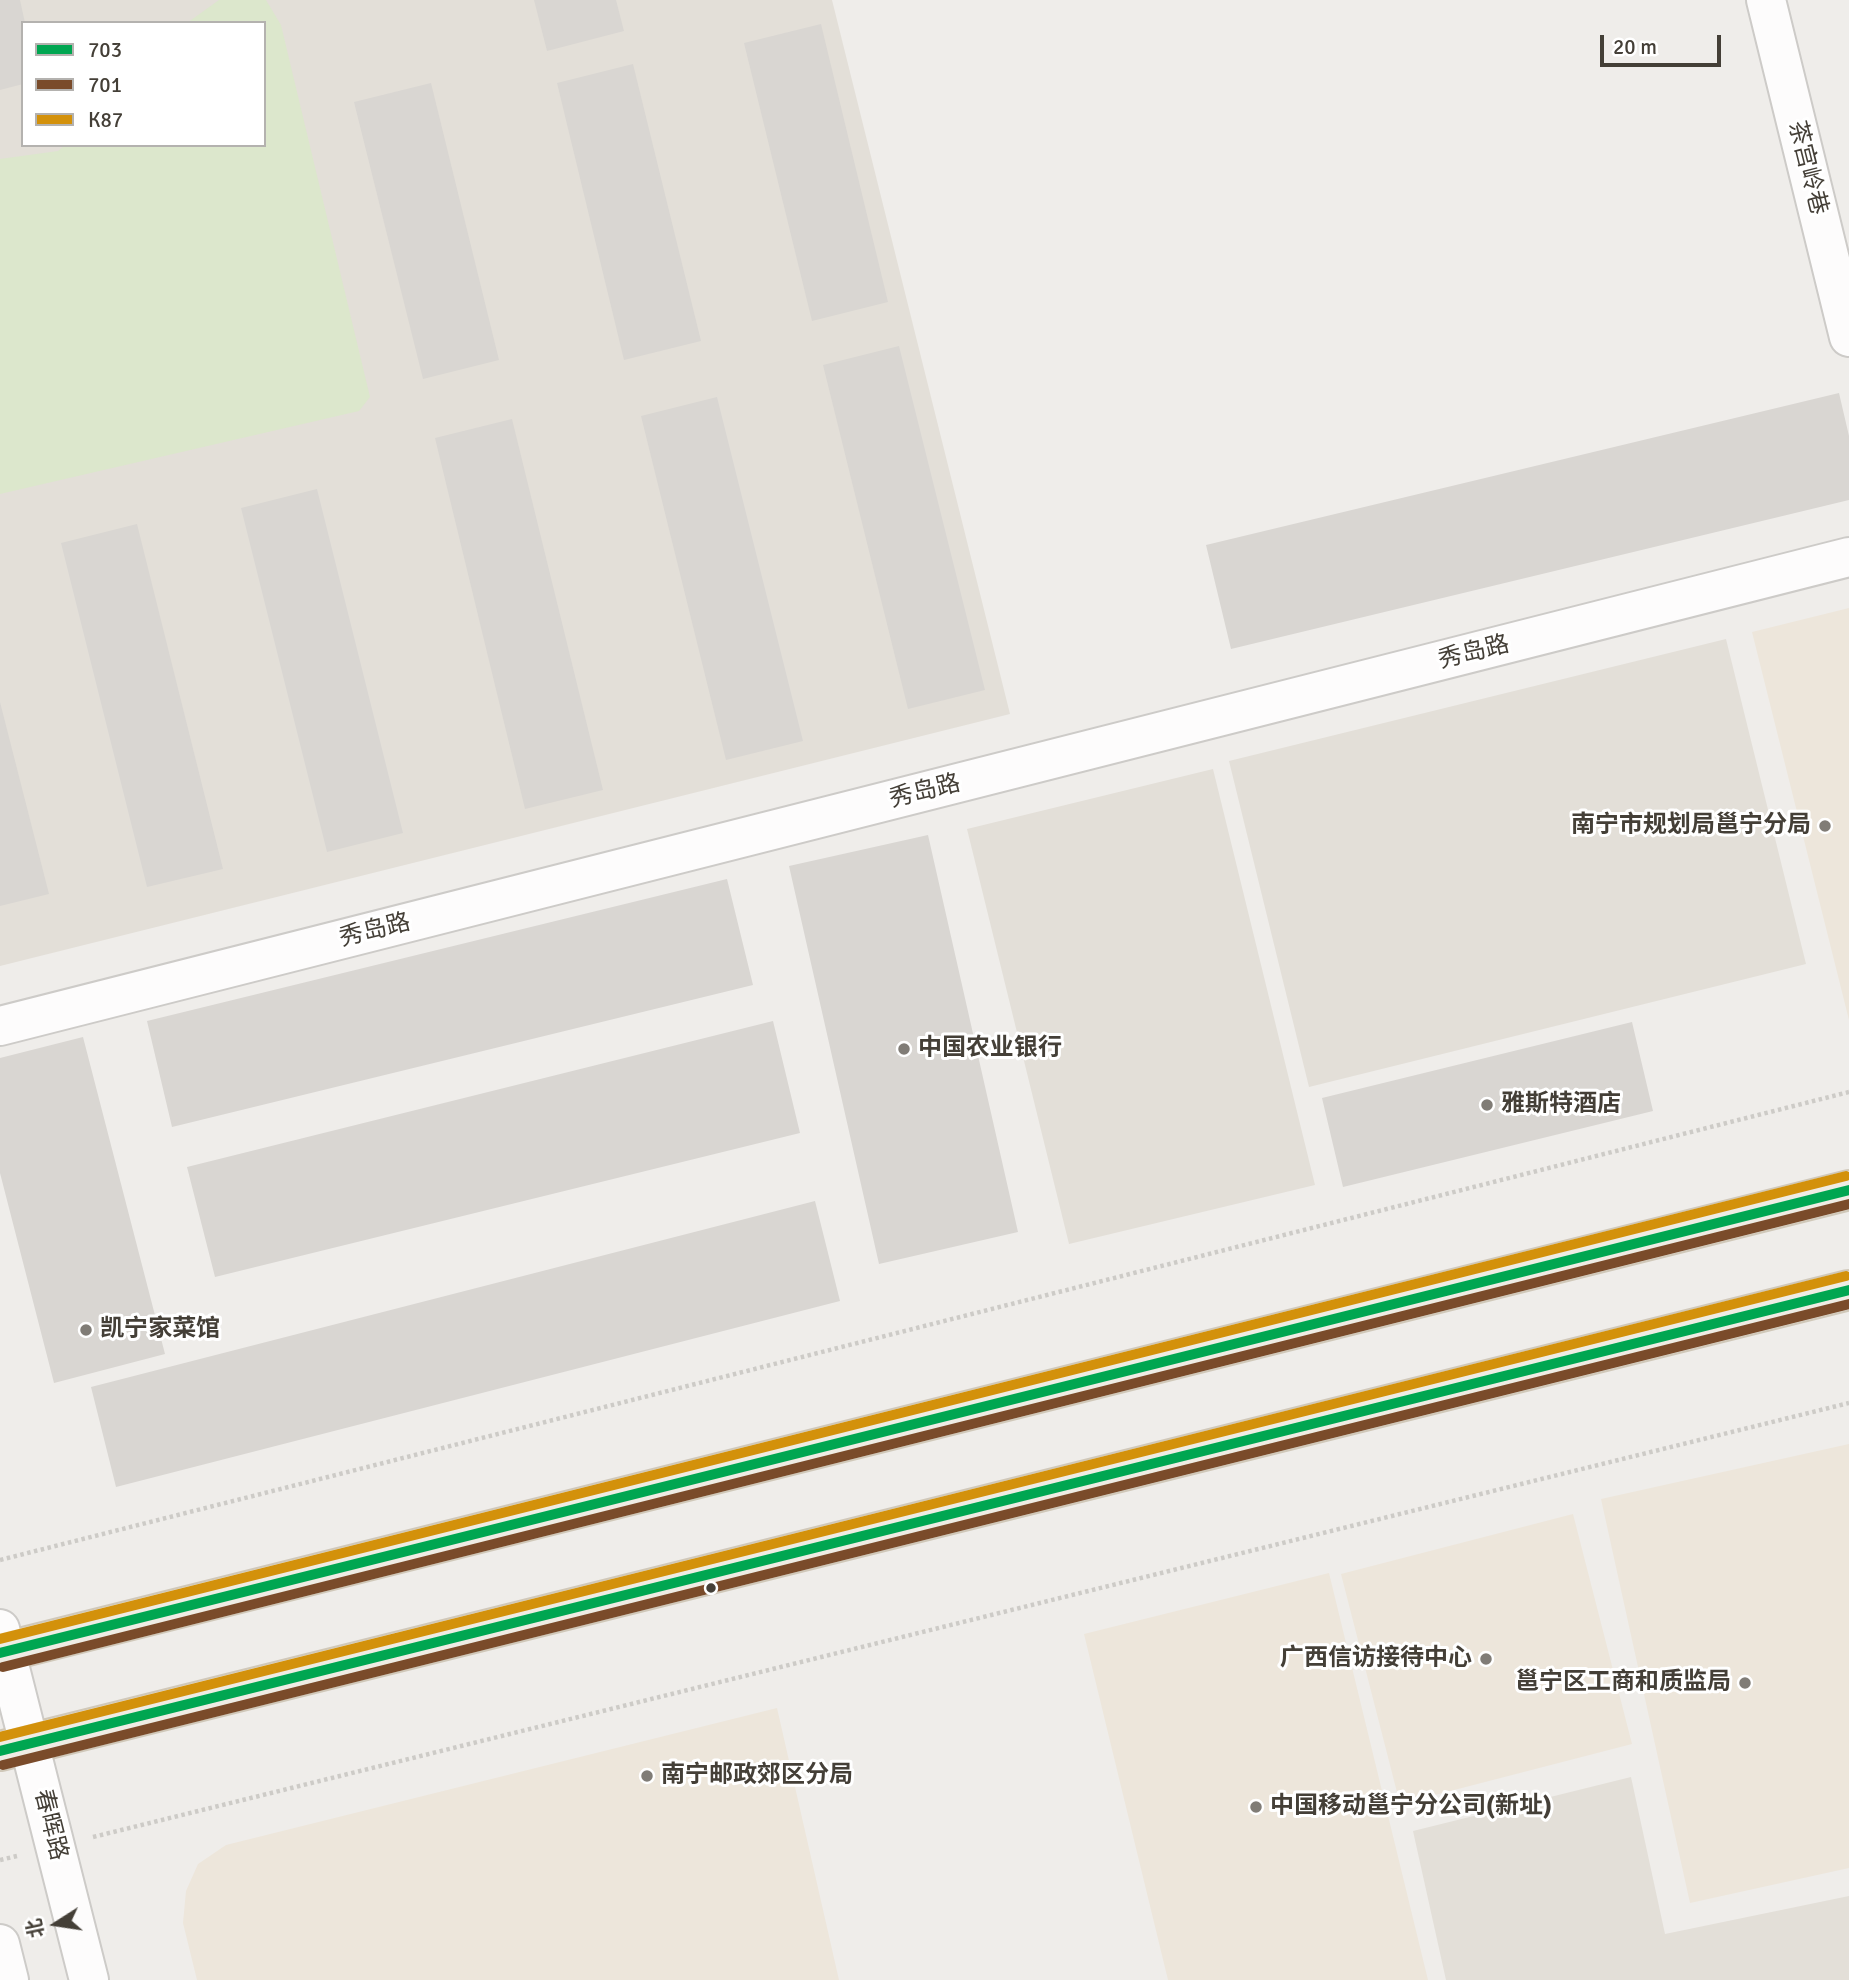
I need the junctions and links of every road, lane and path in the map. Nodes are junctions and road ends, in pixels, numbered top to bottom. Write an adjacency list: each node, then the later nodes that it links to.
1 (1766, 0): 2 (street, 茶宫岭巷)
2 (1849, 337)
3 (1849, 558): 4 (street, 秀岛路)
4 (0, 1026)
5 (1849, 1092): 9 (path)
6 (1849, 1190): 10 (main road)
7 (1849, 1290): 11 (main road)
8 (1849, 1403): 12 (path)
9 (0, 1560)
10 (2, 1644): 11 (street, 春晖路)
11 (15, 1747): 12 (street, 春晖路)
12 (55, 1846): 13 (path); 16 (street, 春晖路)
13 (0, 1860)
14 (0, 1944): 15 (street)
15 (9, 1980)
16 (89, 1980)

